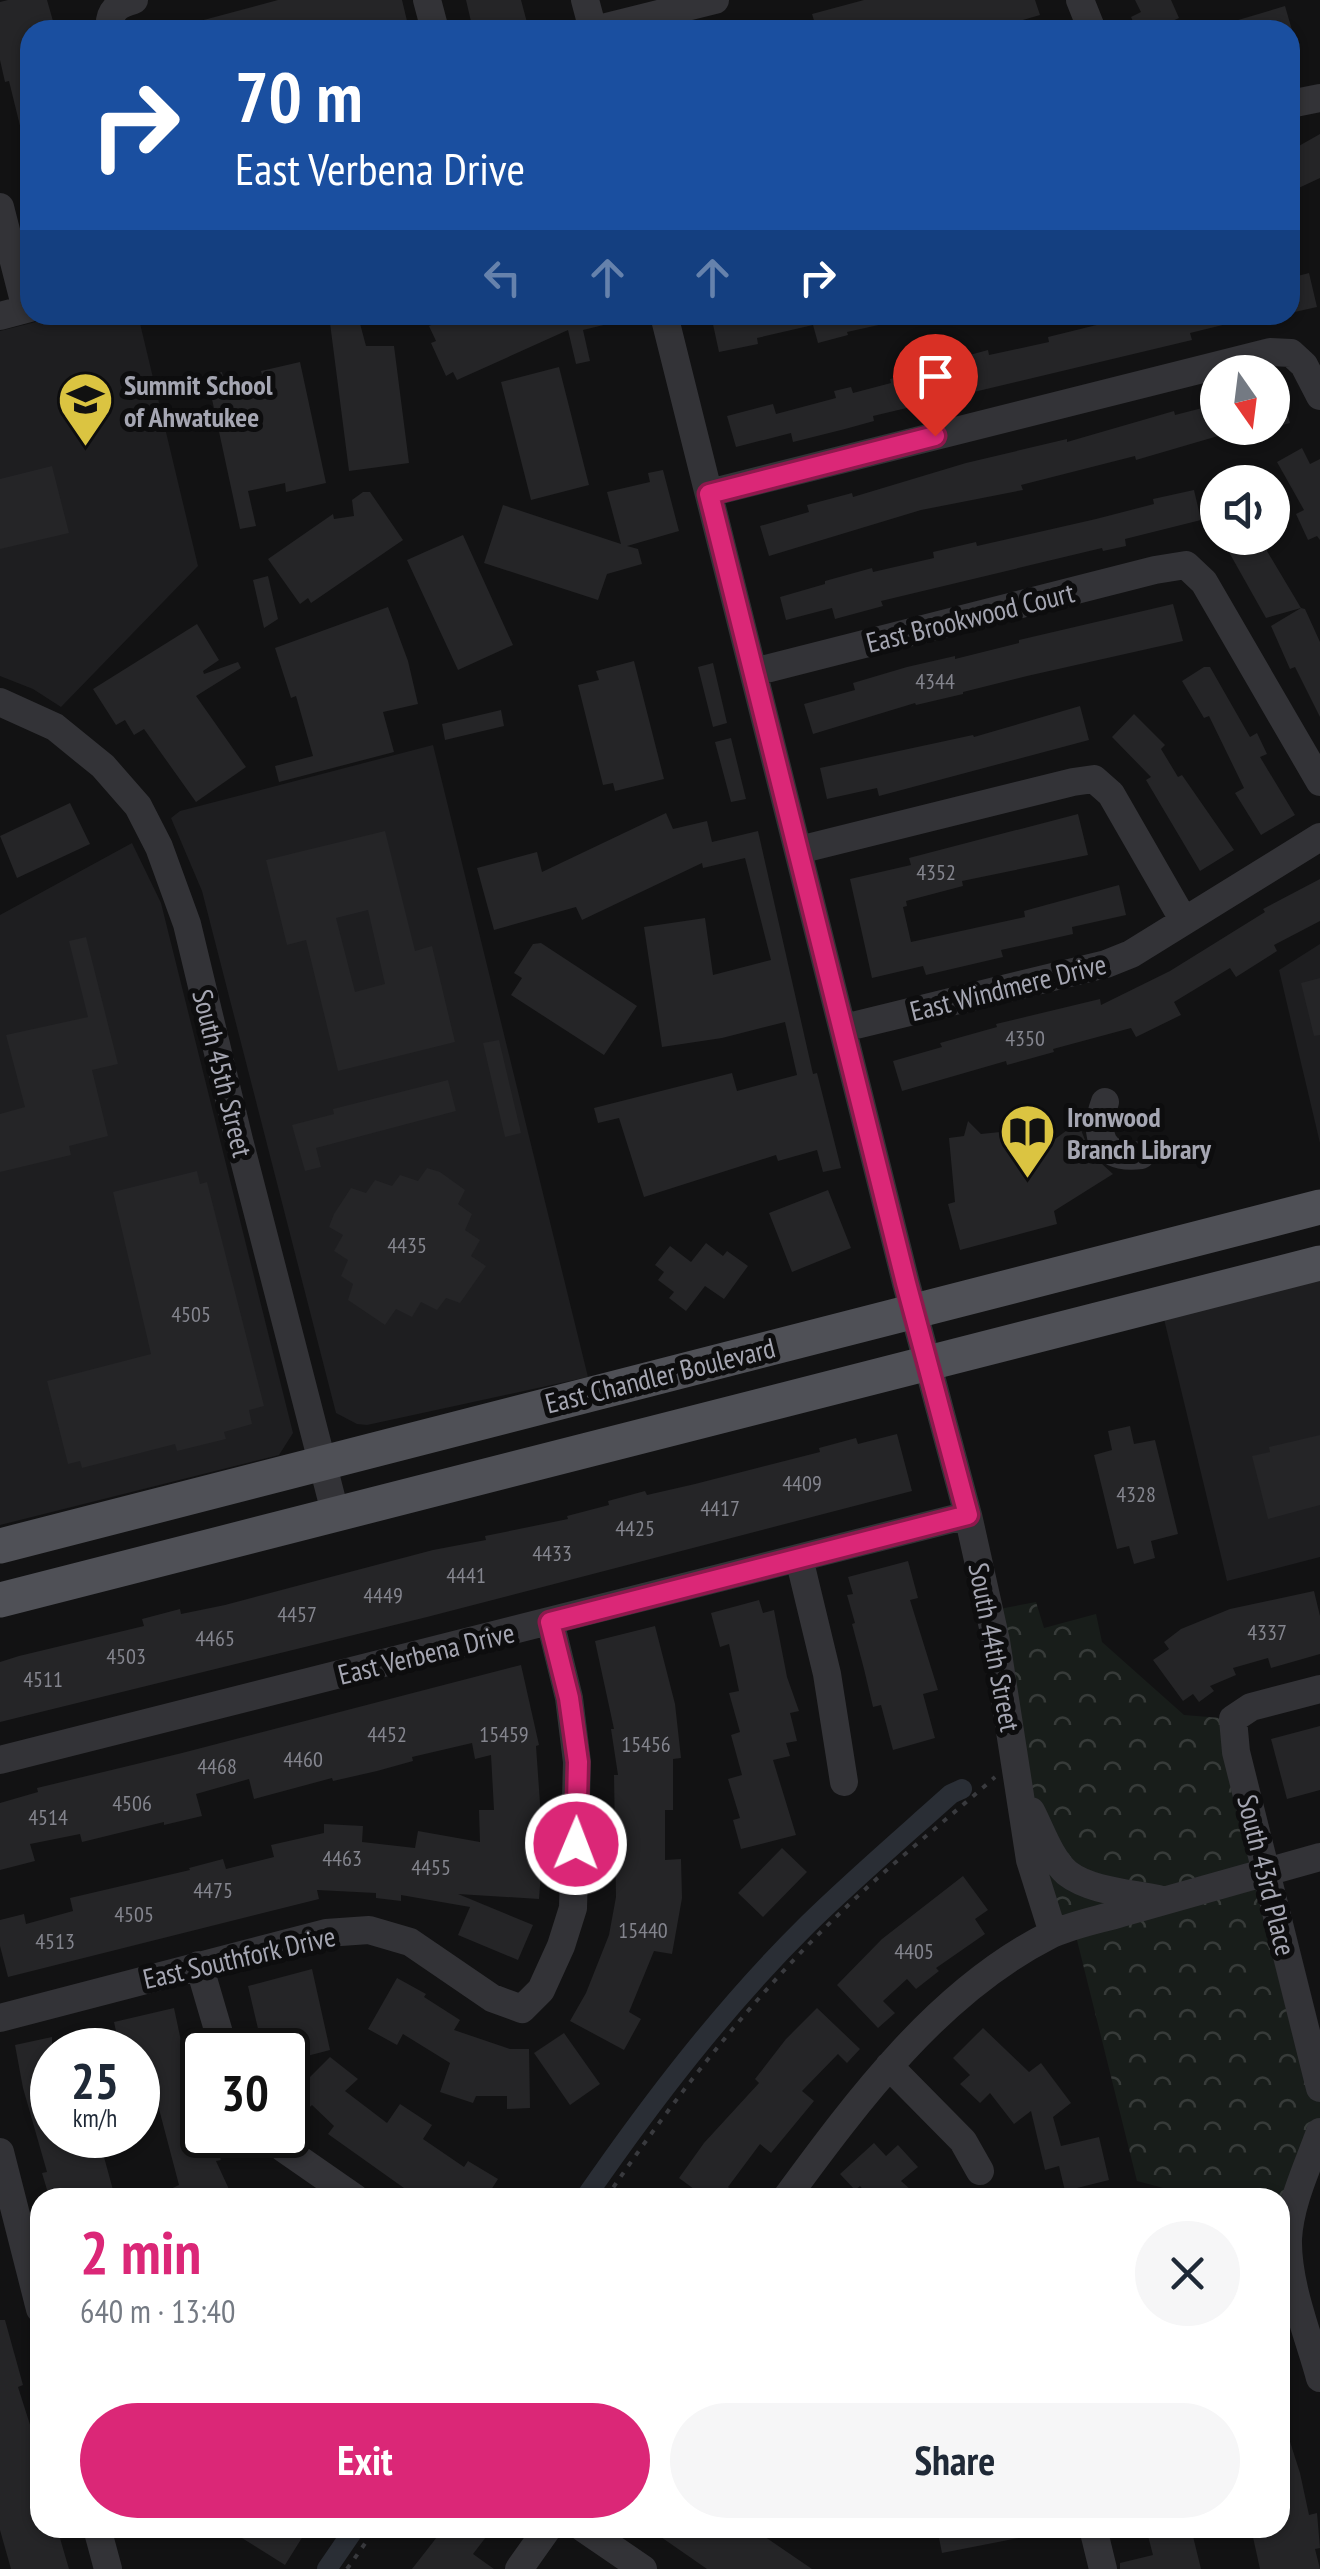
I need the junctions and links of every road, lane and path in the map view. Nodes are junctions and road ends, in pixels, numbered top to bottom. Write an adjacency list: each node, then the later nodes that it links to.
1 (715, 0): 2 (street)
2 (634, 20)
3 (0, 207): 4 (street)
4 (19, 311)
5 (667, 325): 7 (street, South 44th Street)
6 (1320, 396): 7 (street)
7 (709, 494): 8 (street, South 44th Street)
8 (754, 672): 10 (street, East Brookwood Court); 12 (street, South 44th Street)
9 (0, 702): 21 (street, South 45th Street)
10 (1320, 782)
11 (1320, 837): 13 (street, East Windmere Drive)
12 (799, 850): 13 (street); 14 (street, South 44th Street)
13 (1184, 921): 14 (street, East Windmere Drive)
14 (844, 1028): 19 (street, South 44th Street)
15 (1105, 1102): 16 (street)
16 (1141, 1156)
17 (1320, 1208): 19 (main road, East Chandler Boulevard)
18 (1320, 1263): 20 (main road, East Chandler Boulevard)
19 (913, 1310): 20 (street, South 44th Street); 21 (main road, East Chandler Boulevard)
20 (927, 1363): 22 (street, South 44th Street); 23 (main road, East Chandler Boulevard)
21 (322, 1464): 23 (street, South 45th Street); 24 (main road, East Chandler Boulevard)
22 (968, 1515): 25 (street, East Verbena Drive); 30 (street, South 44th Street)
23 (336, 1516): 26 (main road, East Chandler Boulevard)
24 (0, 1546)
25 (799, 1558): 27 (street, East Verbena Drive); 31 (street)
26 (0, 1600)
27 (550, 1622): 29 (street, East Verbena Drive); 36 (street, East Southfork Drive)
28 (1320, 1689): 33 (street, South 43rd Place)
29 (0, 1760)
30 (1018, 1773): 34 (street); 35 (street, South 44th Street); 47 (path)
31 (844, 1782)
32 (1320, 1857): 33 (street)
33 (1267, 1873): 34 (street); 38 (street, South 43rd Place)
34 (1165, 1900): 35 (street)
35 (1053, 1933): 40 (street)
36 (199, 1964): 37 (street, East Southfork Drive); 39 (street)
37 (0, 2018)
38 (1313, 2022): 41 (street, South 43rd Place)
39 (218, 2028)
40 (889, 2066): 45 (street); 48 (street)
41 (1320, 2088)
42 (1320, 2132): 49 (street)
43 (0, 2152): 52 (street)
44 (288, 2158): 46 (street)
45 (980, 2171)
46 (338, 2188)
47 (613, 2188)
48 (793, 2188)
49 (1290, 2225)
50 (1290, 2256): 53 (street)
51 (1320, 2264): 53 (street)
52 (30, 2270)
53 (1292, 2271): 54 (street)
54 (1320, 2378)
55 (100, 2538): 60 (street)
56 (369, 2538): 61 (path)
57 (541, 2538): 62 (street)
58 (597, 2538): 63 (street)
59 (1095, 2538): 64 (street)
60 (108, 2569)
61 (347, 2569)
62 (519, 2569)
63 (643, 2569)
64 (1103, 2569)

